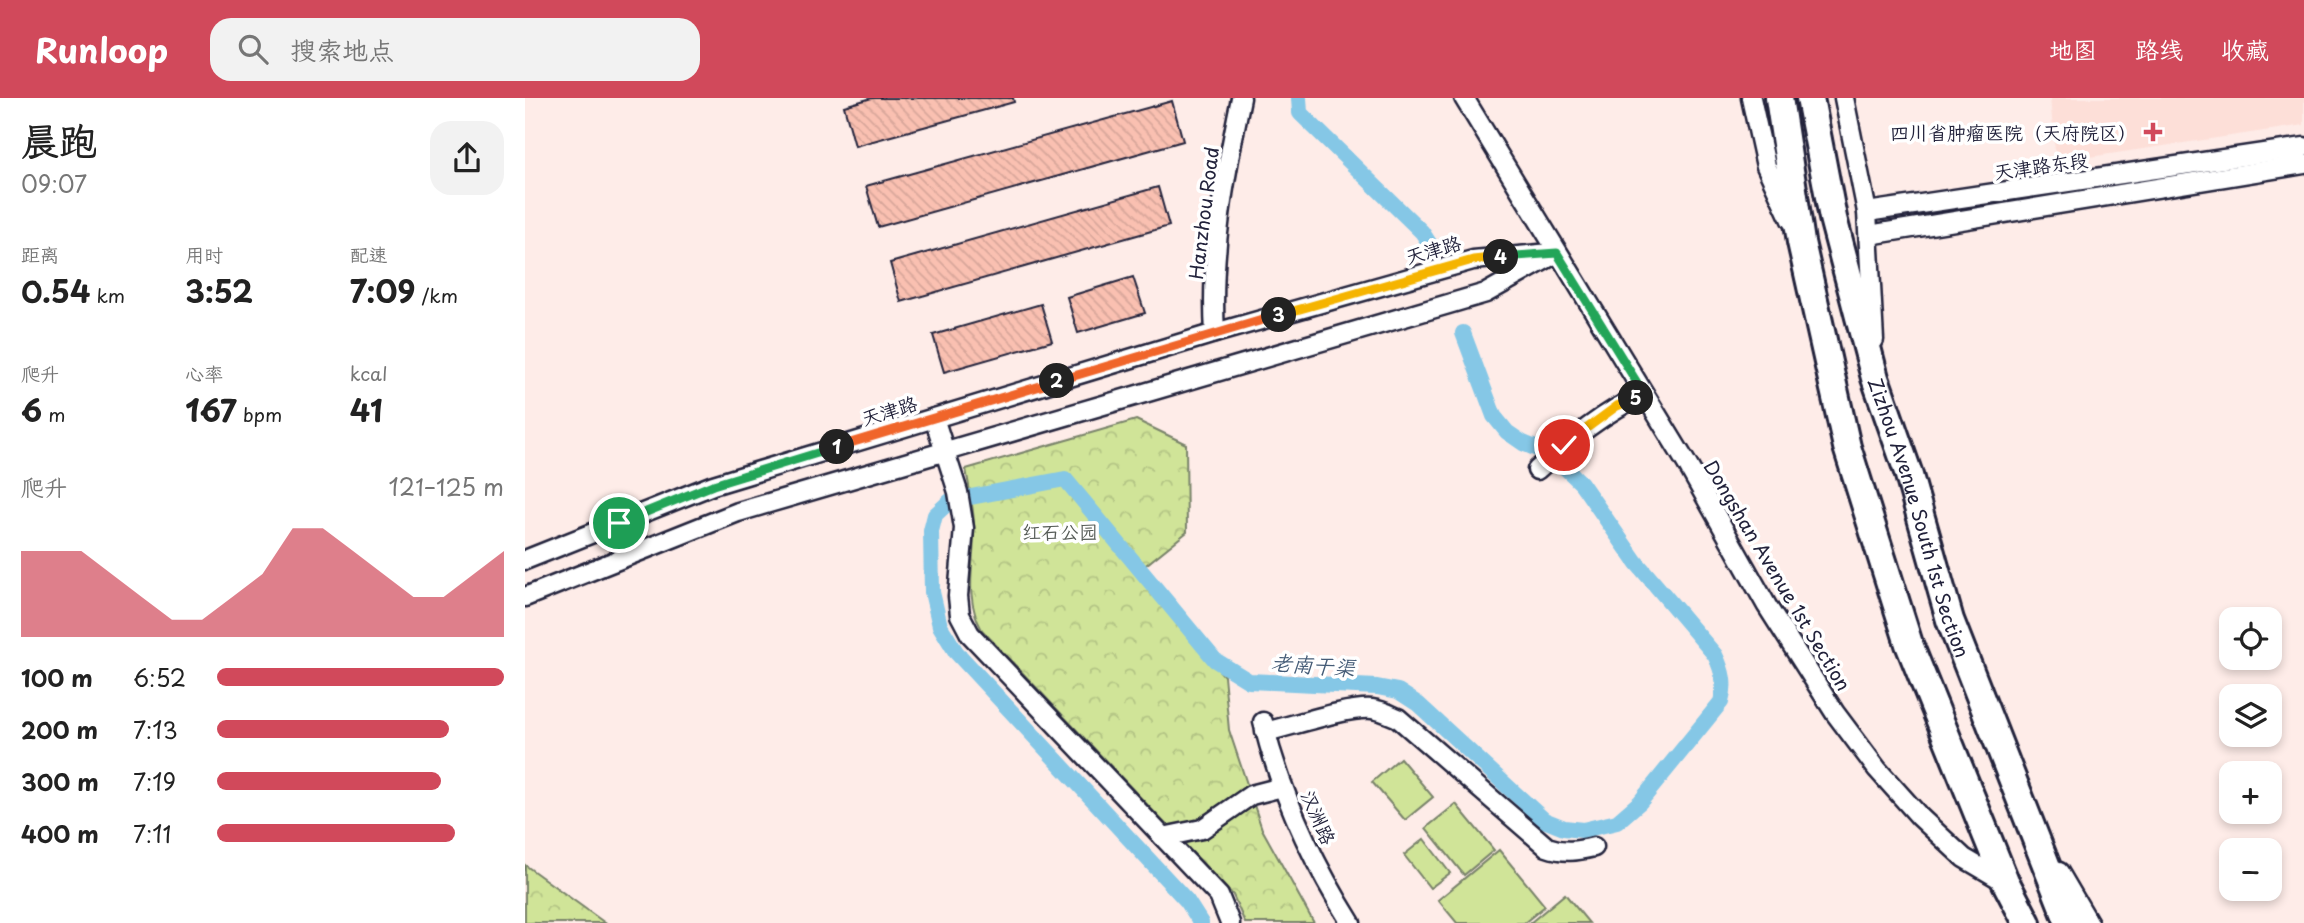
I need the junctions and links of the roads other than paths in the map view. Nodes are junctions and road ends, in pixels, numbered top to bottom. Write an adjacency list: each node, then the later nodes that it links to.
1 (1241, 98): 13 (street, Hanzhou Road)
2 (1464, 98): 12 (street, Dongshan Avenue 1st Section)
3 (1751, 98): 11 (street)
4 (1779, 98): 11 (highway)
5 (1810, 98): 14 (highway, Zizhou Avenue South 1st Section)
6 (1844, 98): 9 (street)
7 (2304, 147): 9 (street, 天津路东段)
8 (2304, 164): 10 (street)
9 (1867, 212): 10 (street)
10 (1868, 235): 14 (street)
11 (1801, 242): 25 (highway)
12 (1557, 253): 13 (street, 天津路); 15 (street, Dongshan Avenue 1st Section); 17 (street)
13 (1215, 333): 16 (street, 天津路)
14 (1875, 378): 22 (highway, Zizhou Avenue South 1st Section)
15 (1644, 394): 18 (street); 25 (street, Dongshan Avenue 1st Section)
16 (934, 418): 17 (street); 19 (street, 天津路)
17 (945, 450): 20 (street); 23 (street)
18 (1537, 470)
19 (525, 560)
20 (525, 597)
21 (1282, 787): 23 (street); 24 (street, 汉洲路); 27 (street, 汉洲路)
22 (2031, 825): 30 (highway, Zizhou Avenue South 1st Section); 31 (street)
23 (1163, 838): 26 (street)
24 (1594, 847)
25 (2005, 881): 28 (street); 29 (highway)
26 (1230, 923)
27 (1351, 923)
28 (2016, 923)
29 (2027, 923)
30 (2070, 923)
31 (2089, 923)

